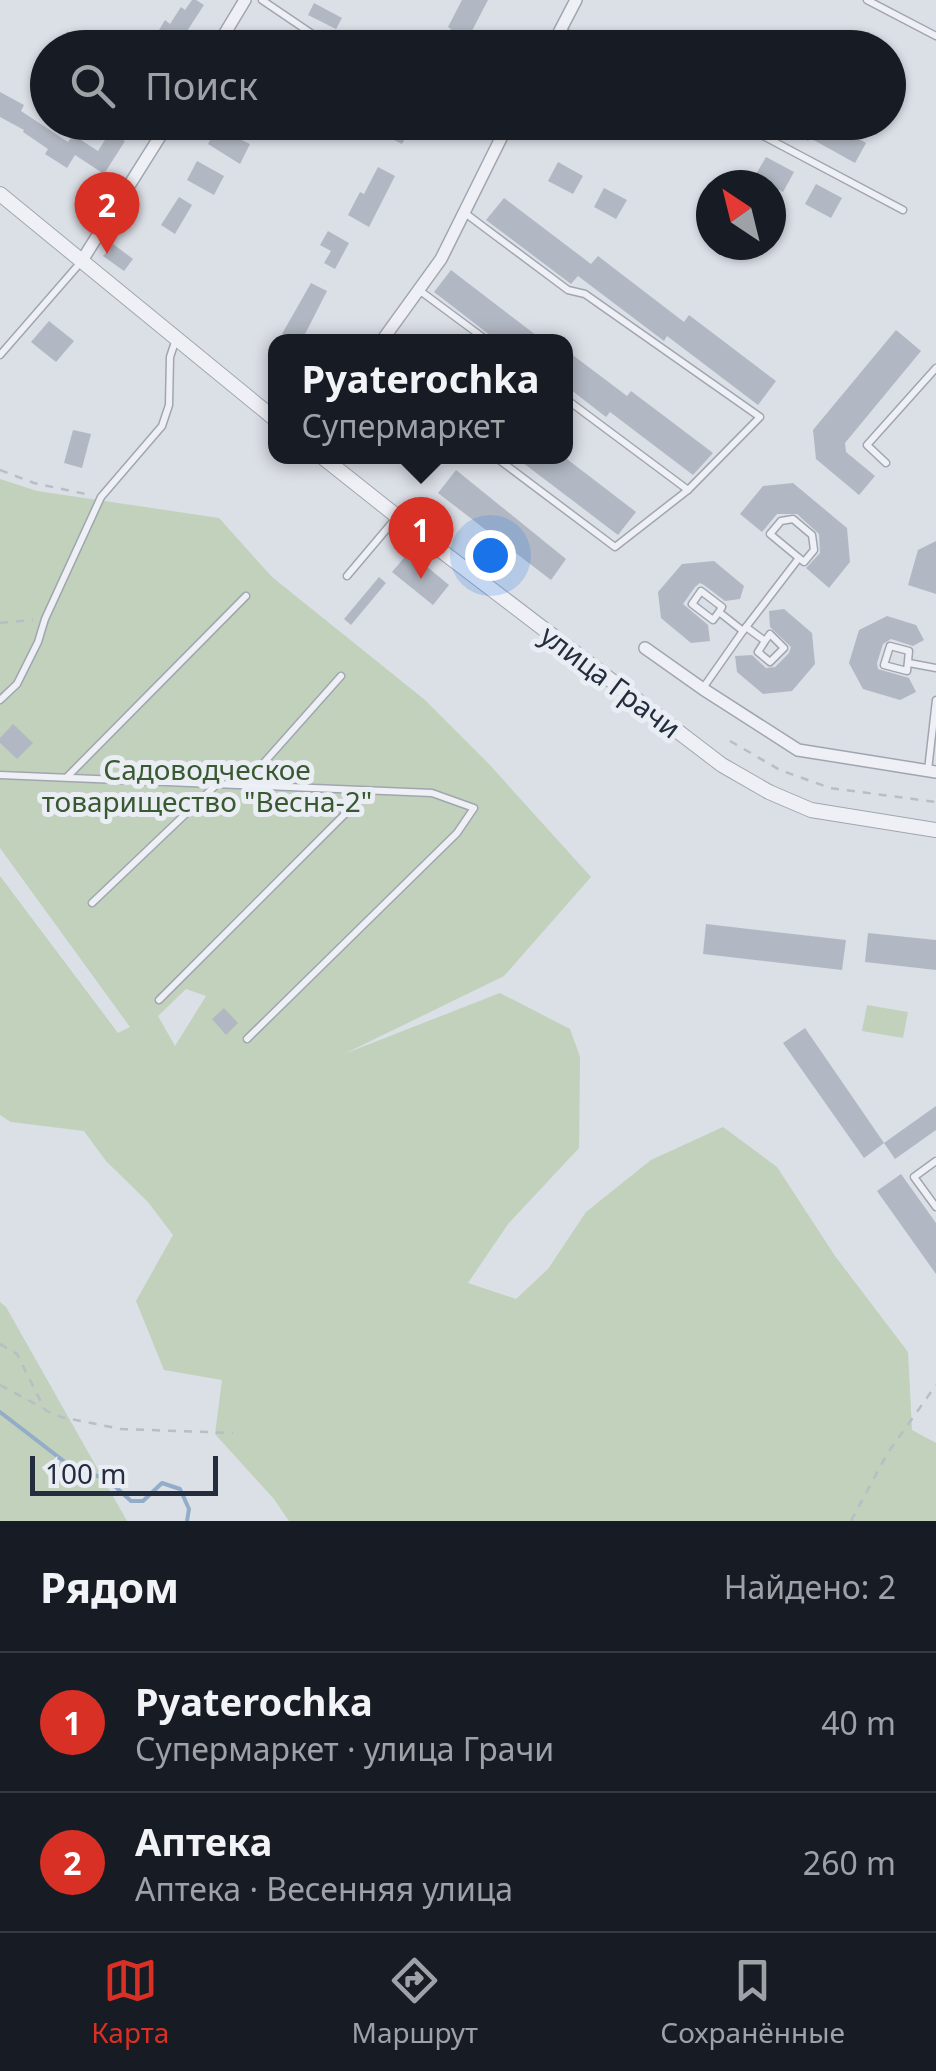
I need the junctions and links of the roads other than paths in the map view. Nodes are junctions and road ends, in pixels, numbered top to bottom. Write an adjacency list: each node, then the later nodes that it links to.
1 (246, 0): 5 (street)
2 (262, 0): 6 (lane)
3 (576, 0): 7 (street)
4 (867, 0): 8 (lane)
5 (227, 30)
6 (306, 30)
7 (560, 30)
8 (936, 36)
9 (157, 140): 15 (street)
10 (501, 140): 14 (street)
11 (771, 140): 13 (lane)
12 (0, 194): 15 (street)
13 (903, 210)
14 (465, 213): 16 (street); 27 (lane)
15 (81, 262): 19 (street); 20 (lane)
16 (419, 290): 17 (street); 18 (lane)
17 (387, 334)
18 (477, 334)
19 (176, 338): 23 (street); 40 (lane)
20 (0, 355)
21 (936, 368): 24 (lane)
22 (573, 404): 27 (lane)
23 (268, 413)
24 (886, 463)
25 (331, 464): 28 (street, улица Грачи)
26 (504, 464): 27 (lane)
27 (688, 490)
28 (397, 517): 30 (lane); 48 (street, улица Грачи)
29 (799, 558): 29 (lane); 33 (lane)
30 (348, 576)
31 (246, 596): 44 (lane)
32 (719, 612): 32 (lane); 33 (lane)
33 (744, 629): 34 (lane); 39 (lane)
34 (765, 641)
35 (645, 648): 39 (street)
36 (909, 663): 36 (lane); 37 (lane)
37 (936, 668)
38 (340, 676): 46 (lane)
39 (702, 689): 42 (street)
40 (0, 700)
41 (936, 700): 42 (lane)
42 (932, 771)
43 (0, 775): 44 (lane)
44 (66, 778): 45 (lane)
45 (218, 784): 46 (lane); 49 (lane)
46 (244, 785): 47 (lane)
47 (368, 790): 50 (lane); 51 (lane)
48 (936, 830)
49 (92, 903)
50 (159, 1000)
51 (248, 1039)
52 (936, 1161): 53 (lane)
53 (936, 1207)

